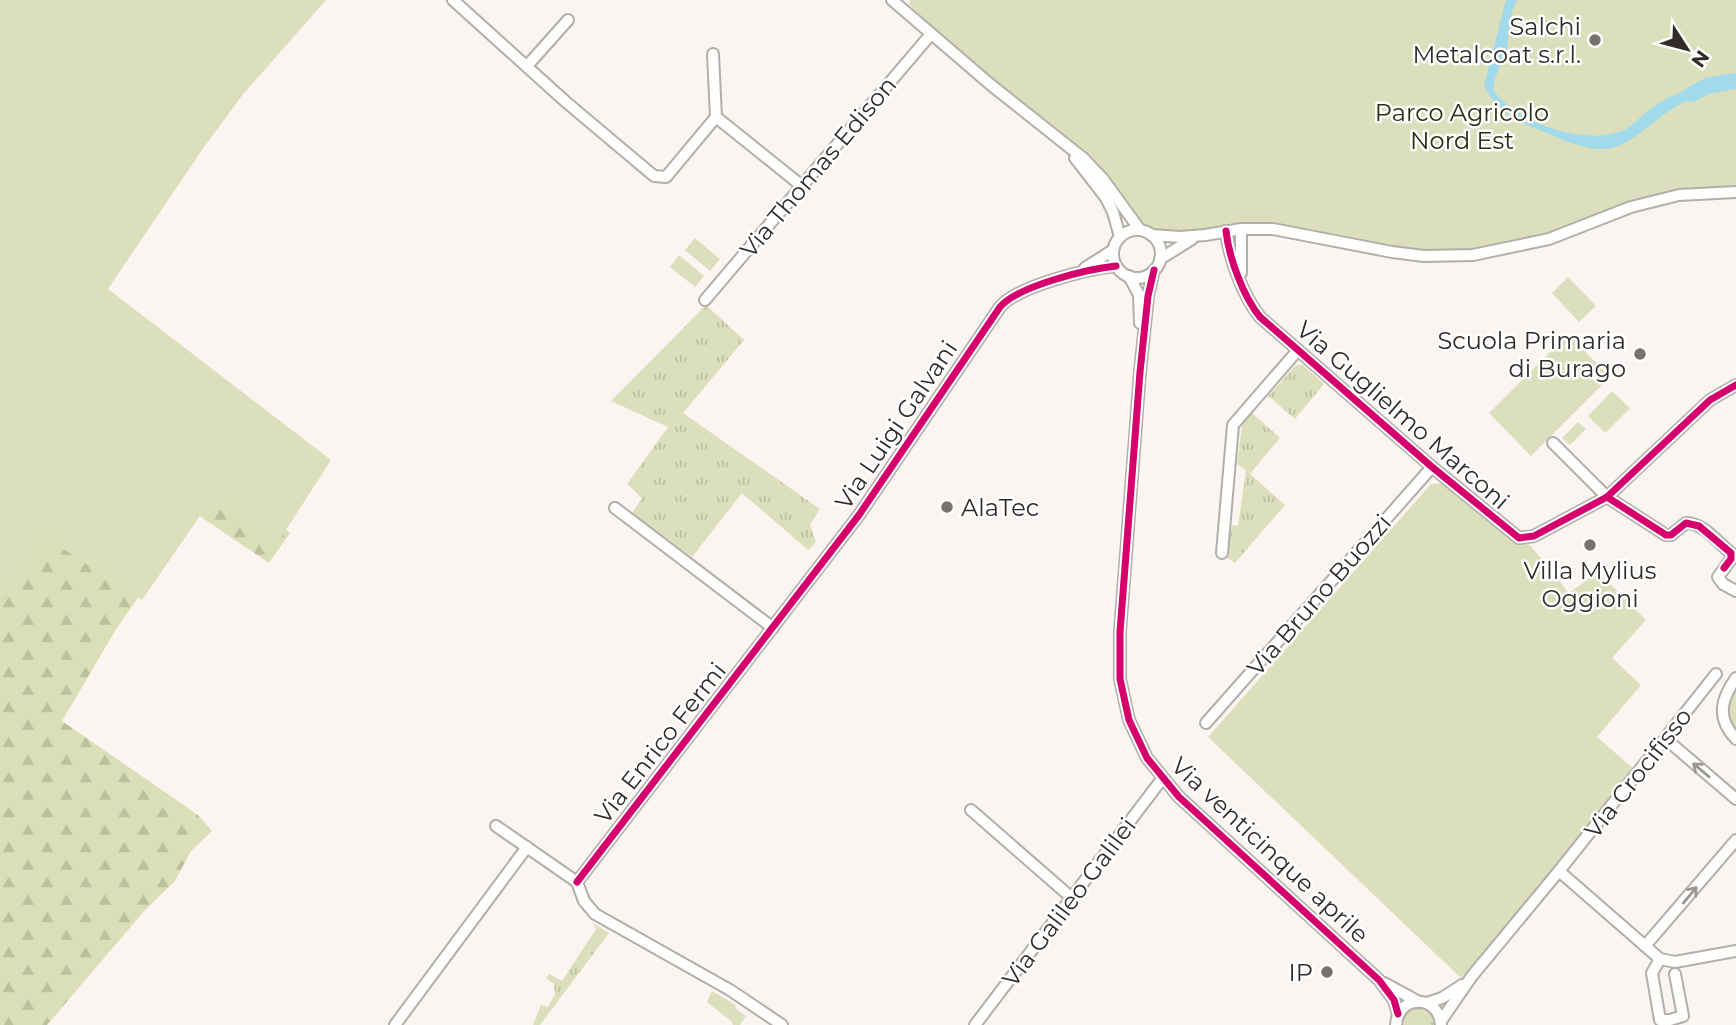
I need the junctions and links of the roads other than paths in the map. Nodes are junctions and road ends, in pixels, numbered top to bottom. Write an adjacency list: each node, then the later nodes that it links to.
1 (453, 0): 6 (street)
2 (892, 0): 4 (street)
3 (568, 20): 6 (street)
4 (931, 34): 8 (street); 9 (street, Via Thomas Edison)
5 (713, 54): 7 (street)
6 (527, 66): 7 (street)
7 (716, 117): 9 (street)
8 (1051, 134): 12 (street); 16 (street)
9 (802, 186): 24 (street, Via Thomas Edison)
10 (1736, 192): 11 (street)
11 (1241, 229): 13 (street); 23 (street, Via Guglielmo Marconi)
12 (1140, 230): 14 (street); 16 (street)
13 (1226, 231): 15 (street); 23 (street, Via Guglielmo Marconi)
14 (1151, 235): 15 (street); 18 (street)
15 (1205, 235): 18 (street)
16 (1120, 237): 17 (street)
17 (1113, 250): 19 (street); 21 (street, Via Luigi Galvani)
18 (1160, 258): 20 (street)
19 (1116, 266): 21 (street, Via Luigi Galvani); 22 (street)
20 (1154, 270): 22 (street); 26 (street, Via venticinque aprile)
21 (1073, 275): 36 (street, Via Luigi Galvani)
22 (1129, 276): 26 (street, Via venticinque aprile)
23 (1242, 283): 25 (street, Via Guglielmo Marconi)
24 (705, 300)
25 (1298, 350): 29 (street, Via Guglielmo Marconi); 32 (street)
26 (1140, 372): 42 (street, Via venticinque aprile)
27 (1736, 385): 30 (street)
28 (1553, 443): 30 (street)
29 (1432, 467): 30 (street, Via Guglielmo Marconi); 39 (street, Via Bruno Buozzi)
30 (1607, 497): 34 (street)
31 (615, 508): 36 (street)
32 (1222, 553)
33 (1736, 567): 34 (street)
34 (1724, 568): 35 (street)
35 (1736, 591)
36 (773, 628): 49 (street, Via Enrico Fermi)
37 (1716, 674): 41 (street, Via Crocifisso)
38 (1736, 678): 40 (street)
39 (1206, 723)
40 (1736, 739)
41 (1667, 740): 43 (street, one-way to 41); 48 (street, Via Crocifisso)
42 (1162, 779): 50 (street, Via Galileo Galilei); 56 (street, Via venticinque aprile)
43 (1736, 799)
44 (971, 810): 50 (street)
45 (496, 826): 47 (street)
46 (1736, 840): 51 (street, one-way to 46)
47 (527, 847): 49 (street); 60 (street)
48 (1559, 872): 51 (street); 55 (street, Via Crocifisso)
49 (577, 882): 61 (street)
50 (1073, 899): 62 (street, Via Galileo Galilei)
51 (1648, 948): 53 (street)
52 (1736, 951): 53 (street)
53 (1661, 959): 54 (street)
54 (1675, 974)
55 (1472, 976): 57 (street); 59 (street)
56 (1379, 979): 57 (street, Via venticinque aprile); 58 (street, Via venticinque aprile)
57 (1422, 1002): 58 (street); 59 (street)
58 (1397, 1020)
59 (1441, 1023)
60 (396, 1025)
61 (782, 1025)
62 (975, 1025)

